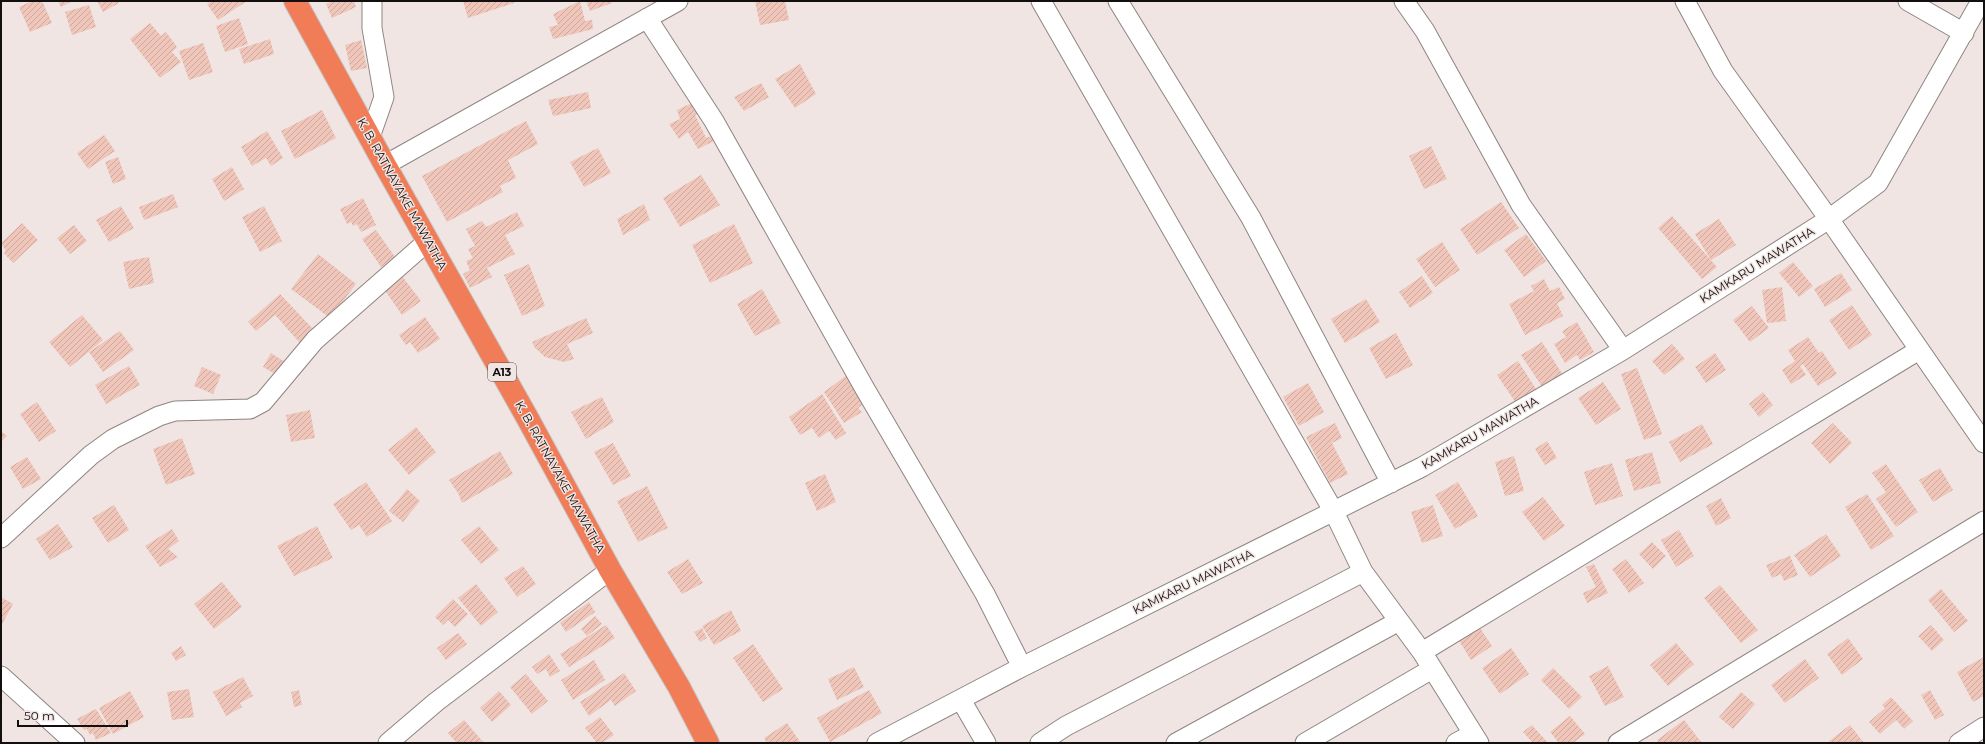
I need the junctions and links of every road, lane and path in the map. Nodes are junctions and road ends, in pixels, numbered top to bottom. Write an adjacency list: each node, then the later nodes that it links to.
1 (295, 1): 14 (highway, K. B. RATNAYAKE MAWATHA / A13)
2 (372, 1): 14 (street)
3 (678, 1): 11 (street)
4 (1041, 1): 22 (street)
5 (1118, 1): 21 (street)
6 (1404, 1): 12 (street)
7 (1413, 1): 12 (street)
8 (1685, 1): 16 (street)
9 (1908, 1): 13 (street)
10 (1981, 1): 13 (street, KAMKARU MAWATHA)
11 (647, 18): 15 (street); 29 (street)
12 (1425, 31): 18 (street)
13 (1964, 33): 16 (street, KAMKARU MAWATHA)
14 (370, 137): 15 (highway, K. B. RATNAYAKE MAWATHA / A13)
15 (385, 165): 17 (highway, K. B. RATNAYAKE MAWATHA / A13)
16 (1829, 220): 18 (street, KAMKARU MAWATHA); 19 (street)
17 (428, 241): 24 (street); 25 (highway, K. B. RATNAYAKE MAWATHA / A13)
18 (1623, 350): 21 (street, KAMKARU MAWATHA)
19 (1919, 350): 20 (street); 28 (street)
20 (1984, 443)
21 (1391, 483): 22 (street, KAMKARU MAWATHA)
22 (1334, 512): 26 (street); 29 (street, KAMKARU MAWATHA)
23 (1984, 521): 44 (street)
24 (1, 538)
25 (610, 570): 36 (street); 37 (highway, K. B. RATNAYAKE MAWATHA / A13)
26 (1364, 572): 27 (street); 40 (street)
27 (1399, 621): 28 (street); 41 (street)
28 (1422, 652): 30 (street)
29 (1022, 667): 32 (street, KAMKARU MAWATHA)
30 (1432, 669): 34 (street); 42 (street)
31 (1, 676): 35 (street)
32 (961, 700): 38 (street, KAMKARU MAWATHA); 39 (street)
33 (1984, 727): 45 (street)
34 (1476, 739): 43 (street)
35 (75, 743)
36 (388, 743)
37 (708, 743)
38 (877, 743)
39 (986, 743)
40 (1040, 743)
41 (1176, 743)
42 (1305, 743)
43 (1456, 743)
44 (1618, 743)
45 (1959, 743)

